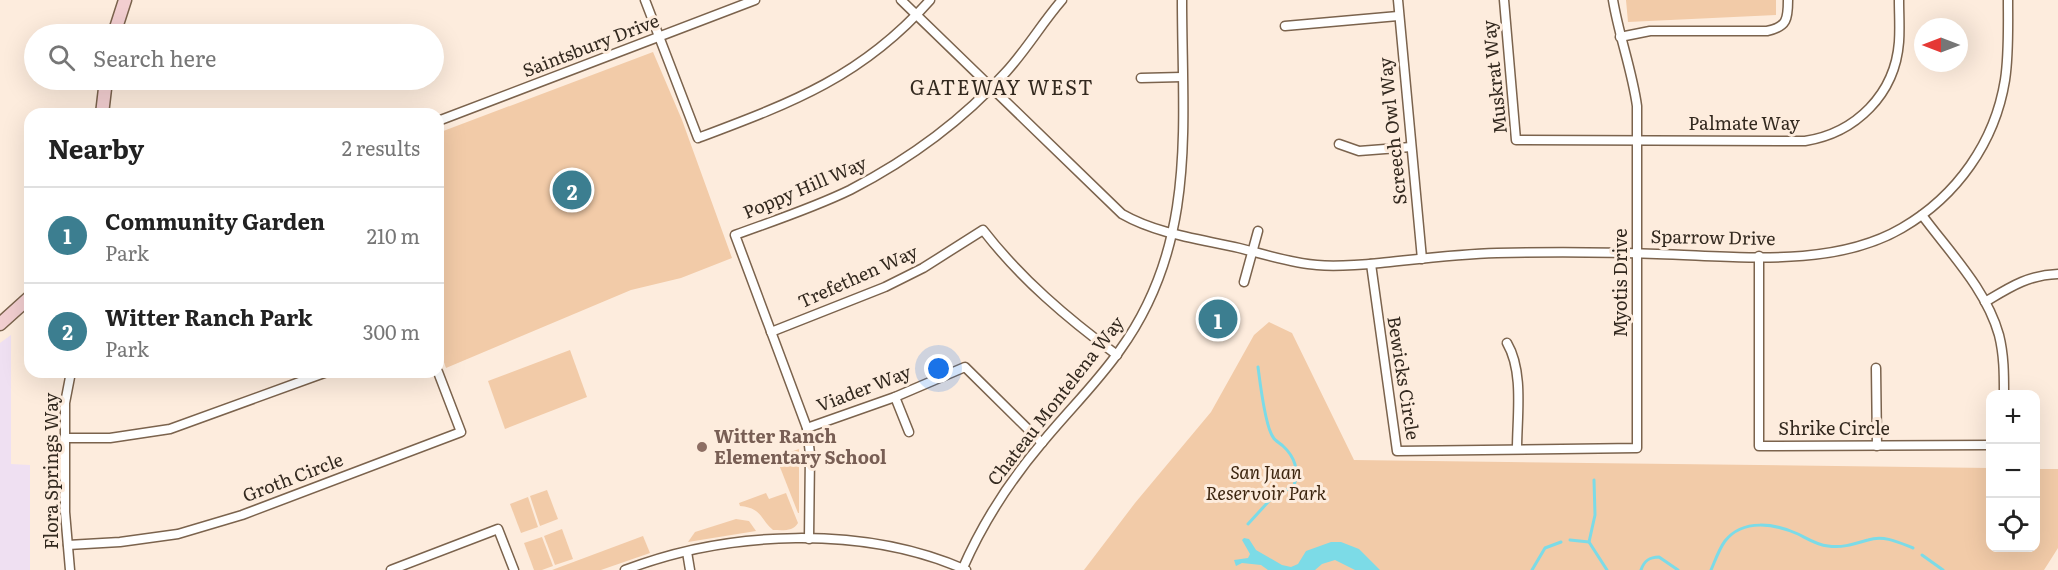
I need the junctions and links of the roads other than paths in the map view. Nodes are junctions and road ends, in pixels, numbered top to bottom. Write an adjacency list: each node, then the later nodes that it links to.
1 (125, 0): 16 (street)
2 (645, 0): 19 (street)
3 (755, 0): 19 (street, Saintsbury Drive)
4 (901, 0): 14 (street, Sparrow Drive)
5 (930, 0): 14 (street)
6 (1062, 0): 22 (street, Poppy Hill Way)
7 (1182, 0): 20 (street, Chateau Montelena Way)
8 (1398, 0): 15 (street, Screech Owl Way)
9 (1504, 0): 26 (street, Muskrat Way)
10 (1613, 0): 18 (street, Myotis Drive)
11 (1788, 0): 18 (street)
12 (1899, 0): 26 (street, Palmate Way)
13 (2008, 0): 29 (street, Sparrow Drive)
14 (916, 15): 19 (street); 22 (street, Sparrow Drive)
15 (1398, 16): 17 (street); 28 (street, Screech Owl Way)
16 (117, 24)
17 (1285, 26)
18 (1620, 37): 26 (street, Myotis Drive)
19 (660, 38): 25 (street, Saintsbury Drive)
20 (1182, 77): 21 (street); 31 (street, Chateau Montelena Way)
21 (1142, 78)
22 (991, 88): 31 (street, Sparrow Drive); 42 (street, Poppy Hill Way)
23 (105, 90): 24 (street)
24 (103, 108)
25 (444, 119)
26 (1638, 140): 33 (street, Myotis Drive)
27 (1339, 144): 28 (street)
28 (1411, 147): 35 (street, Screech Owl Way)
29 (1922, 215): 34 (street, Sparrow Drive); 40 (street)
30 (1258, 231): 32 (street)
31 (1173, 233): 32 (street, Sparrow Drive); 44 (street, Chateau Montelena Way)
32 (1253, 252): 36 (street, Sparrow Drive); 38 (street)
33 (1638, 253): 34 (street, Sparrow Drive); 35 (street, Sparrow Drive); 57 (street, Myotis Drive)
34 (1759, 256): 56 (street, Shrike Circle)
35 (1422, 259): 36 (street, Sparrow Drive)
36 (1371, 264): 57 (street, Bewicks Circle)
37 (2058, 274): 40 (street)
38 (1244, 282)
39 (24, 302): 41 (street)
40 (1985, 302): 49 (street)
41 (0, 324)
42 (771, 332): 44 (street, Trefethen Way); 51 (street, Poppy Hill Way)
43 (1507, 343): 57 (street)
44 (1117, 355): 54 (street, Chateau Montelena Way)
45 (1876, 368): 56 (street)
46 (70, 378): 53 (street, Flora Springs Way)
47 (310, 378): 53 (street)
48 (440, 378): 59 (street, Groth Circle)
49 (2004, 390)
50 (895, 397): 51 (street, Viader Way); 52 (street); 54 (street, Viader Way)
51 (807, 428): 58 (street, Poppy Hill Way)
52 (909, 432)
53 (65, 438): 59 (street, Flora Springs Way)
54 (1042, 443): 66 (street, Chateau Montelena Way)
55 (1986, 445): 56 (street, Shrike Circle)
56 (1876, 446)
57 (1517, 449)
58 (809, 539): 60 (street); 66 (street)
59 (68, 545): 61 (street, Flora Springs Way)
60 (687, 552): 64 (street); 65 (street)
61 (70, 570)
62 (391, 570): 63 (street)
63 (514, 570)
64 (626, 570)
65 (690, 570)
66 (964, 570)

